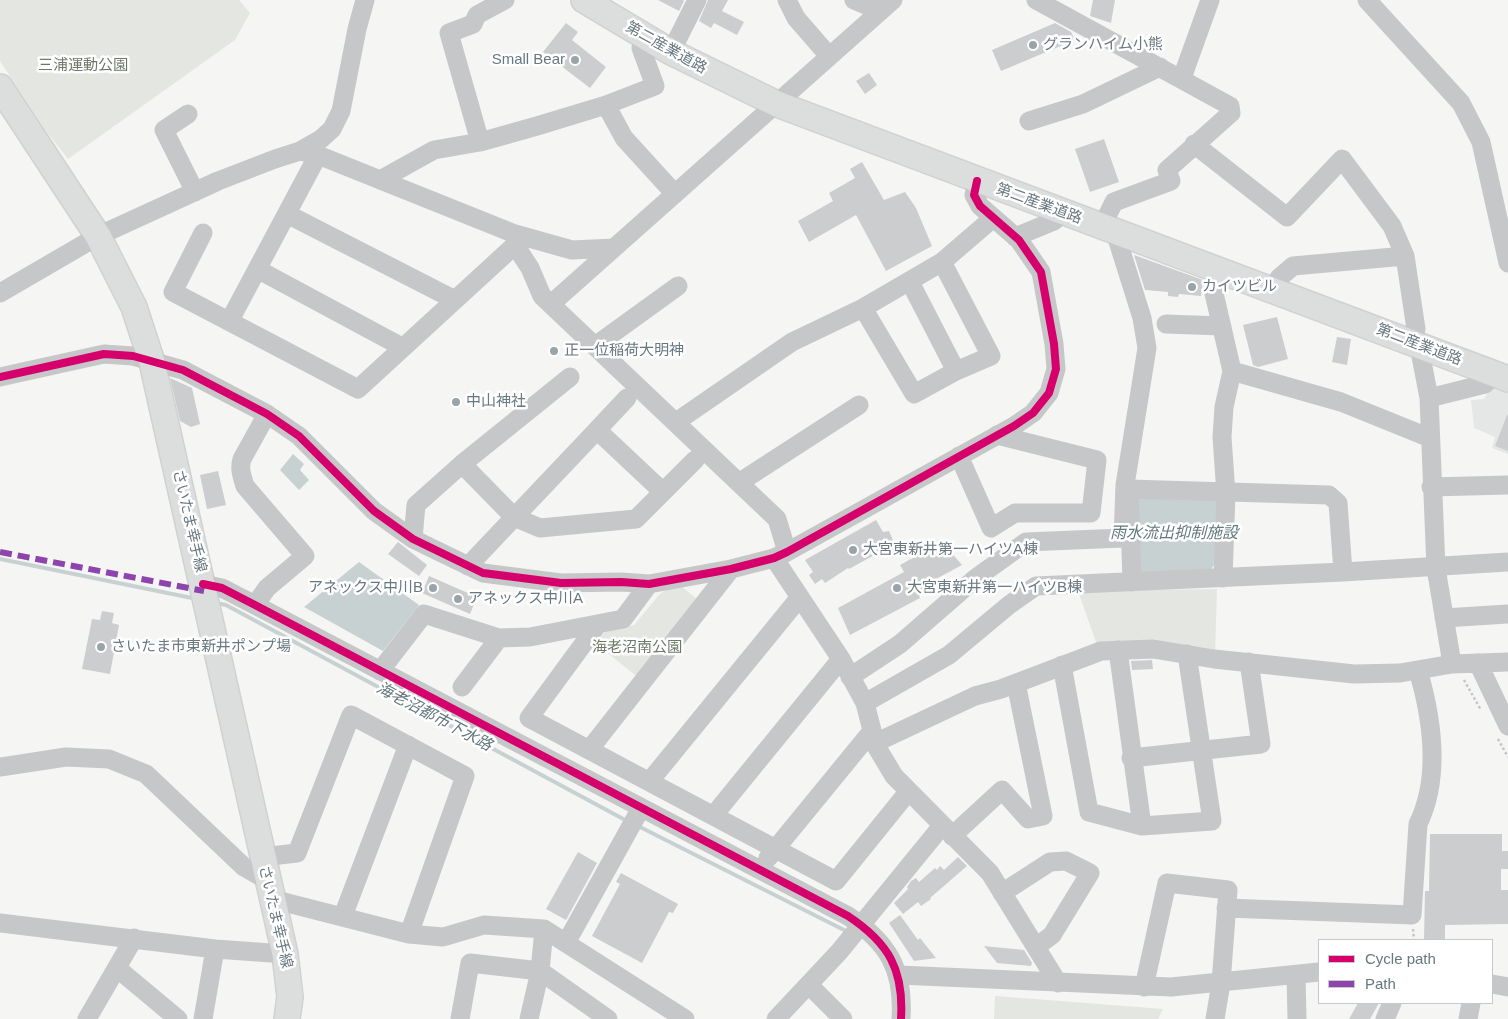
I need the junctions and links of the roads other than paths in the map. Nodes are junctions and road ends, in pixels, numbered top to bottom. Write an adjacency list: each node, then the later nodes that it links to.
1 (365, 0): 24 (street)
2 (505, 0): 22 (street)
3 (584, 0): 12 (main road, 第二産業道路)
4 (607, 0): 13 (main road, 第二産業道路)
5 (697, 0): 13 (street)
6 (787, 0): 14 (street)
7 (854, 0): 11 (street)
8 (1036, 0): 15 (street)
9 (1210, 0): 16 (street)
10 (1367, 0): 40 (street)
11 (887, 6): 14 (street)
12 (644, 37): 18 (main road, 第二産業道路); 19 (street)
13 (677, 40): 18 (main road, 第二産業道路)
14 (829, 56): 18 (street)
15 (1160, 67): 16 (street); 21 (street)
16 (1182, 78): 23 (street)
17 (0, 88): 34 (main road, さいたま幸手線)
18 (782, 99): 26 (main road, 第二産業道路); 28 (street); 32 (main road, 第二産業道路)
19 (606, 105): 22 (street); 28 (street)
20 (188, 114): 27 (street)
21 (1029, 121)
22 (480, 142): 25 (street)
23 (1194, 144): 32 (street); 38 (street)
24 (309, 153): 25 (street); 27 (street); 30 (street)
25 (380, 180): 36 (street)
26 (977, 181): 29 (main road, 第二産業道路); 31 (street)
27 (195, 192): 34 (street)
28 (675, 194): 37 (street)
29 (1063, 212): 32 (main road, 第二産業道路); 35 (street)
30 (287, 214): 41 (street); 47 (street)
31 (992, 219): 35 (street); 39 (street)
32 (1111, 223): 42 (main road, 第二産業道路); 43 (main road, 第二産業道路); 106 (street)
33 (203, 233): 50 (street)
34 (98, 236): 46 (street); 56 (main road, さいたま幸手線)
35 (1016, 237): 68 (street)
36 (515, 240): 37 (street); 47 (street); 48 (street)
37 (614, 248): 48 (street)
38 (1405, 256): 43 (street); 53 (street)
39 (942, 262): 44 (street); 57 (street)
40 (1508, 263)
41 (257, 269): 50 (street); 55 (street)
42 (1215, 269): 52 (street); 53 (main road, 第二産業道路)
43 (1280, 278): 53 (main road, 第二産業道路)
44 (910, 282): 49 (street); 57 (street)
45 (678, 286): 54 (street)
46 (0, 293)
47 (455, 300): 55 (street)
48 (551, 304): 54 (street)
49 (863, 308): 57 (street); 66 (street)
50 (230, 320): 55 (street)
51 (1166, 324): 52 (street)
52 (1222, 326): 58 (street)
53 (1418, 338): 59 (main road, 第二産業道路); 63 (street)
54 (595, 346): 66 (street)
55 (402, 347)
56 (152, 362): 60 (street); 65 (street); 90 (main road, さいたま幸手線)
57 (956, 371)
58 (1232, 371): 69 (street); 77 (street)
59 (1504, 372): 63 (street)
60 (0, 377)
61 (570, 377): 72 (street)
62 (627, 398): 67 (street)
63 (1429, 398): 69 (street)
64 (859, 405): 73 (street)
65 (267, 414): 79 (street); 91 (street)
66 (676, 422): 70 (street)
67 (597, 430): 76 (street); 78 (street)
68 (997, 436): 71 (street); 71 (street)
69 (1430, 438): 75 (street)
70 (701, 456): 73 (street); 76 (street)
71 (960, 456): 80 (street)
72 (462, 464): 78 (street); 79 (street)
73 (740, 482): 80 (street)
74 (1508, 485): 75 (street)
75 (1431, 487): 83 (street)
76 (663, 492): 78 (street)
77 (1226, 494): 85 (street); 86 (street); 87 (street)
78 (514, 517): 82 (street)
79 (413, 539): 82 (street)
80 (781, 555): 84 (street); 89 (street)
81 (1508, 562): 83 (street)
82 (468, 566): 88 (street)
83 (1436, 568): 85 (street); 93 (street)
84 (732, 569): 88 (street); 113 (street)
85 (1343, 572): 86 (street)
86 (1223, 578): 87 (street)
87 (1132, 582): 109 (street)
88 (649, 584): 94 (street)
89 (800, 597): 98 (street); 117 (street)
90 (206, 598): 91 (street); 125 (main road, さいたま幸手線)
91 (255, 605): 105 (street)
92 (1508, 614): 93 (street)
93 (1444, 618): 102 (street)
94 (598, 624): 95 (street); 113 (street)
95 (499, 638): 105 (street); 108 (street)
96 (1118, 650): 97 (street); 103 (street); 115 (street)
97 (1187, 654): 99 (street); 114 (street)
98 (840, 659): 106 (street); 119 (street)
99 (1249, 662): 104 (street); 114 (street)
100 (1508, 662): 101 (street)
101 (1478, 663): 102 (street); 110 (street)
102 (1452, 664): 104 (street)
103 (1062, 665): 107 (street); 121 (street)
104 (1418, 670): 127 (street)
105 (380, 671): 120 (street)
106 (850, 677): 109 (street)
107 (1016, 683): 111 (street); 122 (street)
108 (462, 687)
109 (865, 703): 111 (street)
110 (1508, 726)
111 (873, 737): 118 (street); 123 (street)
112 (408, 745): 125 (street); 128 (street); 132 (street)
113 (589, 750): 117 (street)
114 (1202, 752): 115 (street); 121 (street)
115 (1131, 758): 121 (street)
116 (0, 767): 125 (street)
117 (649, 782): 119 (street)
118 (908, 792): 122 (street); 123 (street)
119 (713, 816): 123 (street)
120 (636, 818): 124 (street); 134 (street)
121 (1142, 826)
122 (947, 831): 126 (street); 130 (street)
123 (775, 849): 124 (street)
124 (758, 870): 130 (street)
125 (267, 879): 128 (street); 137 (main road, さいたま幸手線)
126 (1002, 893): 135 (street); 135 (street)
127 (1226, 908): 144 (street); 147 (street)
128 (343, 916): 132 (street)
129 (0, 923): 133 (street)
130 (861, 925): 141 (street); 146 (street)
131 (544, 929): 132 (street); 134 (street); 139 (street)
132 (409, 934)
133 (134, 938): 136 (street); 138 (street)
134 (566, 943): 158 (street)
135 (1036, 948): 143 (street)
136 (214, 949): 137 (street); 153 (street)
137 (285, 954): 154 (main road, さいたま幸手線)
138 (118, 969): 151 (street); 152 (street)
139 (540, 971): 155 (street); 156 (street); 157 (street)
140 (1318, 972): 142 (street)
141 (899, 975): 143 (street); 161 (street)
142 (1296, 975): 144 (street); 163 (street)
143 (1058, 982): 147 (street)
144 (1221, 983): 147 (street); 162 (street)
145 (1493, 984): 148 (street)
146 (809, 985): 159 (street); 160 (street)
147 (1144, 987)
148 (1508, 987)
149 (1392, 1004): 164 (street)
150 (1471, 1004): 165 (street)
151 (87, 1019)
152 (178, 1019)
153 (203, 1019)
154 (287, 1019)
155 (460, 1019)
156 (529, 1019)
157 (608, 1019)
158 (686, 1019)
159 (776, 1019)
160 (844, 1019)
161 (901, 1019)
162 (1215, 1019)
163 (1297, 1019)
164 (1385, 1019)
165 (1468, 1019)

